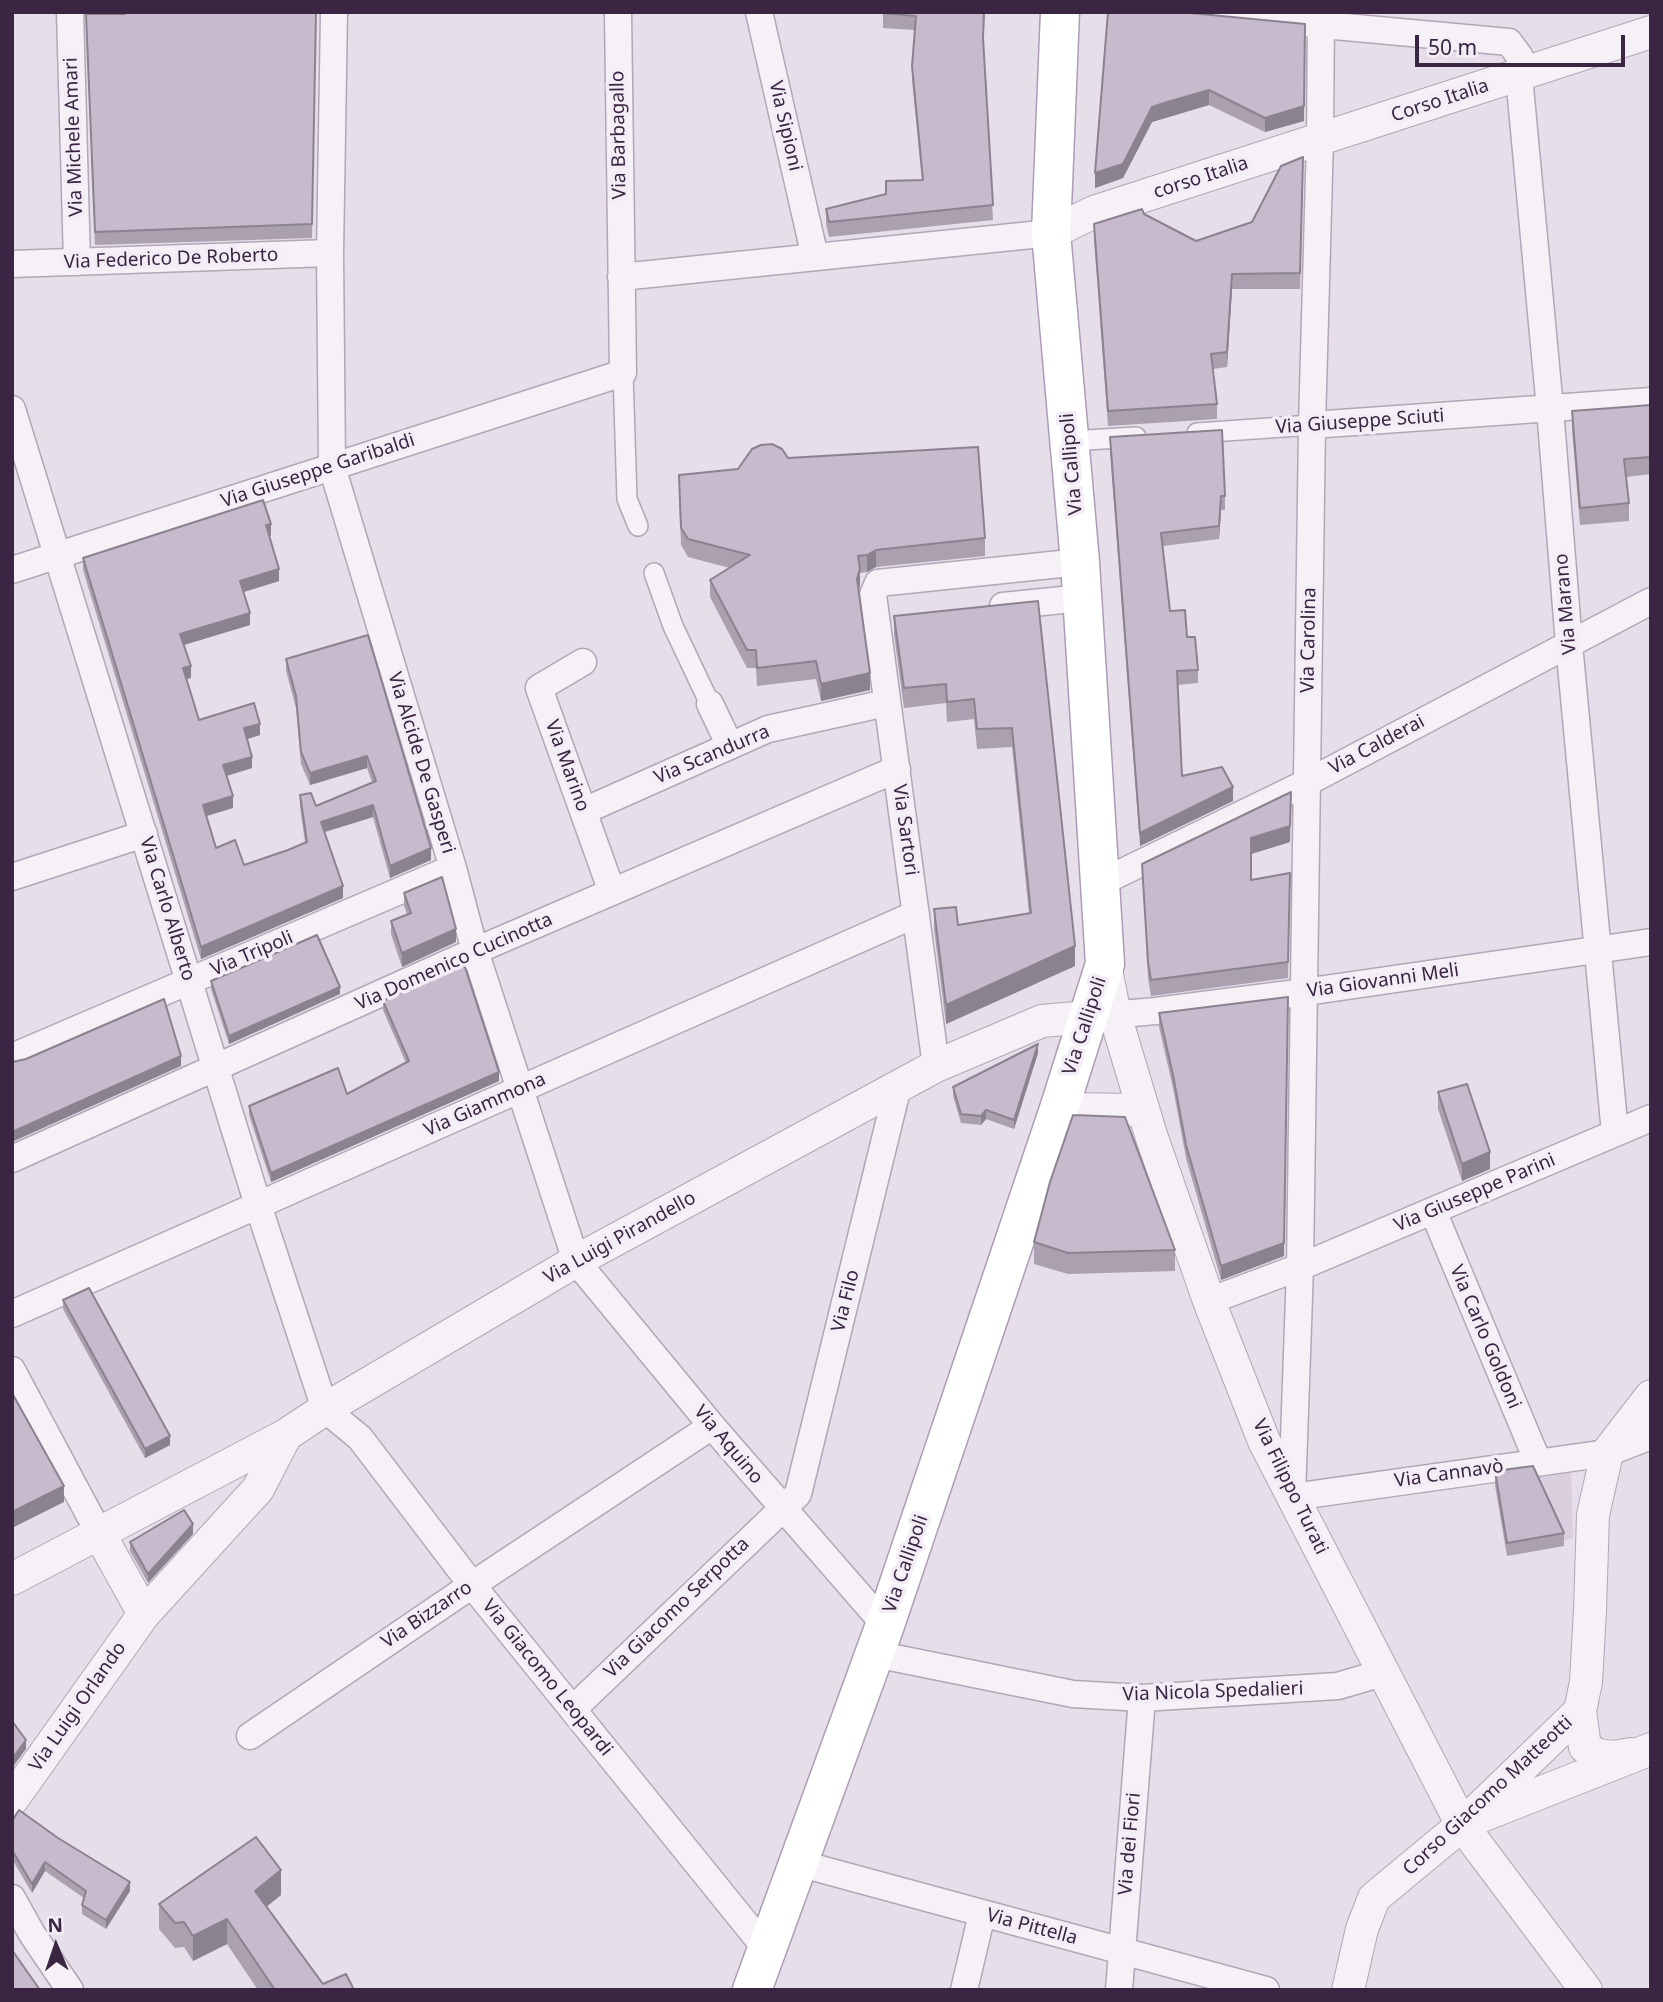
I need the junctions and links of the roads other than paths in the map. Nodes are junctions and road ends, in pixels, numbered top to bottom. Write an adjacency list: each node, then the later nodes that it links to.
1 (70, 12): 17 (street, Via Michele Amari)
2 (334, 12): 16 (street, Via Alcide De Gasperi)
3 (618, 12): 19 (street, Via Barbagallo)
4 (759, 12): 15 (street, Via Sipioni)
5 (1060, 12): 14 (main road, Via Callipoli)
6 (1182, 12): 7 (street, Via Marano)
7 (1321, 18): 8 (street, Via Marano); 11 (street, Via Carolina)
8 (1430, 24): 10 (street, Via Marano)
9 (1651, 32): 10 (street, Corso Italia)
10 (1519, 76): 11 (street, Corso Italia); 23 (street, Via Marano)
11 (1320, 140): 12 (street, Corso Italia); 24 (street, Via Carolina)
12 (1269, 156): 13 (street, corso Italia)
13 (1134, 199): 14 (street, Corso Italia)
14 (1051, 233): 15 (street); 27 (main road, Via Callipoli)
15 (813, 248): 19 (street)
16 (330, 253): 17 (street, Via Federico De Roberto); 28 (street, Via Alcide De Gasperi)
17 (77, 262): 18 (street, Via Federico De Roberto)
18 (12, 264)
19 (621, 267): 20 (street, Via Barbagallo)
20 (623, 373): 28 (street, Via Giuseppe Garibaldi); 29 (street)
21 (1651, 401): 23 (street, Via Giuseppe Sciuti)
22 (12, 409): 30 (street, Via Carlo Alberto)
23 (1550, 409): 24 (street, Via Giuseppe Sciuti); 36 (street, Via Marano)
24 (1311, 425): 25 (street, Via Giuseppe Sciuti); 42 (street, Via Carolina)
25 (1177, 434)
26 (1151, 436): 27 (street)
27 (1070, 441): 33 (main road, Via Callipoli)
28 (332, 467): 30 (street, Via Giuseppe Garibaldi); 45 (street, Via Alcide De Gasperi)
29 (638, 526)
30 (58, 555): 31 (street, Via Giuseppe Garibaldi); 44 (street, Via Carlo Alberto)
31 (12, 570)
32 (654, 573): 39 (street)
33 (1081, 580): 35 (street); 38 (street, Via Sartori); 47 (main road, Via Callipoli)
34 (1651, 601): 36 (street, Via Calderai)
35 (973, 609)
36 (1569, 644): 42 (street, Via Calderai); 51 (street, Via Marano)
37 (583, 662): 43 (street, Via Marino)
38 (886, 703): 40 (street, Via Scandurra); 41 (street, Via Sartori)
39 (710, 704): 40 (street)
40 (730, 747): 43 (street, Via Scandurra)
41 (897, 769): 48 (street, Via Domenico Cucinotta); 49 (street, Via Sartori)
42 (1308, 782): 47 (street, Via Calderai); 54 (street, Via Carolina)
43 (584, 811): 48 (street, Via Marino)
44 (144, 834): 46 (street); 53 (street, Via Carlo Alberto)
45 (453, 867): 52 (street, Via Alcide De Gasperi); 53 (street, Via Tripoli)
46 (12, 877)
47 (1100, 883): 55 (main road, Via Callipoli)
48 (612, 892): 52 (street, Via Domenico Cucinotta)
49 (916, 914): 57 (street, Via Sartori); 60 (street, Via Giammona)
50 (1651, 942): 51 (street, Via Giovanni Meli)
51 (1598, 949): 54 (street, Via Giovanni Meli); 64 (street, Via Marano)
52 (475, 951): 58 (street, Via Domenico Cucinotta); 60 (street, Via Alcide De Gasperi)
53 (189, 981): 56 (street, Via Tripoli); 58 (street, Via Carlo Alberto)
54 (1305, 992): 55 (street, Via Giovanni Meli); 69 (street, Via Carolina)
55 (1101, 1016): 57 (street, Via Luigi Pirandello); 61 (main road, Via Callipoli); 63 (street, Via Filippo Turati)
56 (12, 1057)
57 (936, 1066): 59 (street, Via Luigi Pirandello)
58 (216, 1069): 65 (street, Via Domenico Cucinotta); 66 (street, Via Carlo Alberto)
59 (898, 1086): 68 (street, Via Luigi Pirandello); 81 (street, Via Filo)
60 (519, 1090): 66 (street, Via Giammona); 68 (street, Via Alcide De Gasperi)
61 (1059, 1109): 63 (street); 86 (main road, Via Callipoli)
62 (1651, 1118): 64 (street, Via Giuseppe Parini)
63 (1147, 1123): 70 (street, Via Filippo Turati)
64 (1615, 1133): 67 (street, Via Giuseppe Parini)
65 (12, 1159)
66 (258, 1205): 71 (street, Via Giammona); 74 (street, Via Carlo Alberto)
67 (1433, 1211): 69 (street, Via Giuseppe Parini); 79 (street, Via Carlo Goldoni)
68 (576, 1261): 74 (street, Via Luigi Pirandello); 75 (street, Via Aquino)
69 (1300, 1268): 70 (street, Via Giuseppe Parini); 80 (street, Via Carolina)
70 (1209, 1301): 80 (street, Via Filippo Turati)
71 (12, 1314)
72 (12, 1370): 82 (street)
73 (1651, 1396): 78 (street, Corso Giacomo Matteotti)
74 (326, 1409): 76 (street, Via Luigi Pirandello); 84 (street, Via Giacomo Leopardi)
75 (712, 1426): 81 (street, Via Aquino); 84 (street, Via Bizzarro)
76 (286, 1435): 82 (street, Via Luigi Pirandello); 85 (street, Via Luigi Orlando)
77 (1651, 1436): 78 (street, Via Cannavò)
78 (1607, 1453): 79 (street, Via Cannavò); 90 (street, Corso Giacomo Matteotti)
79 (1538, 1462): 80 (street, Via Cannavò)
80 (1292, 1496): 87 (street, Via Filippo Turati)
81 (781, 1508): 86 (street, Via Aquino); 89 (street, Via Giacomo Serpotta)
82 (92, 1536): 83 (street, Via Luigi Pirandello); 85 (street)
83 (12, 1579)
84 (472, 1585): 89 (street, Via Giacomo Leopardi); 91 (street, Via Bizzarro)
85 (144, 1614): 93 (street, Via Luigi Orlando)
86 (880, 1640): 88 (street, Via Nicola Spedalieri); 95 (main road, Via Callipoli)
87 (1385, 1672): 88 (street, Via Nicola Spedalieri); 94 (street, Via Filippo Turati)
88 (1142, 1698): 99 (street, Via dei Fiori)
89 (573, 1709): 98 (street, Via Giacomo Leopardi)
90 (1580, 1710): 92 (street); 94 (street, Corso Giacomo Matteotti)
91 (250, 1736)
92 (1645, 1751): 94 (street)
93 (12, 1800)
94 (1462, 1825): 105 (street, Corso Giacomo Matteotti); 106 (street, Via Filippo Turati)
95 (798, 1863): 97 (street, Via Pittella); 98 (main road, Via Callipoli)
96 (12, 1898): 100 (street)
97 (982, 1914): 99 (street, Via Pittella); 102 (street)
98 (767, 1950): 101 (main road, Via Callipoli)
99 (1122, 1952): 103 (street, Via dei Fiori); 104 (street, Via Pittella)
100 (70, 1990)
101 (752, 1990)
102 (964, 1990)
103 (1119, 1990)
104 (1266, 1990)
105 (1348, 1990)
106 (1586, 1990)

